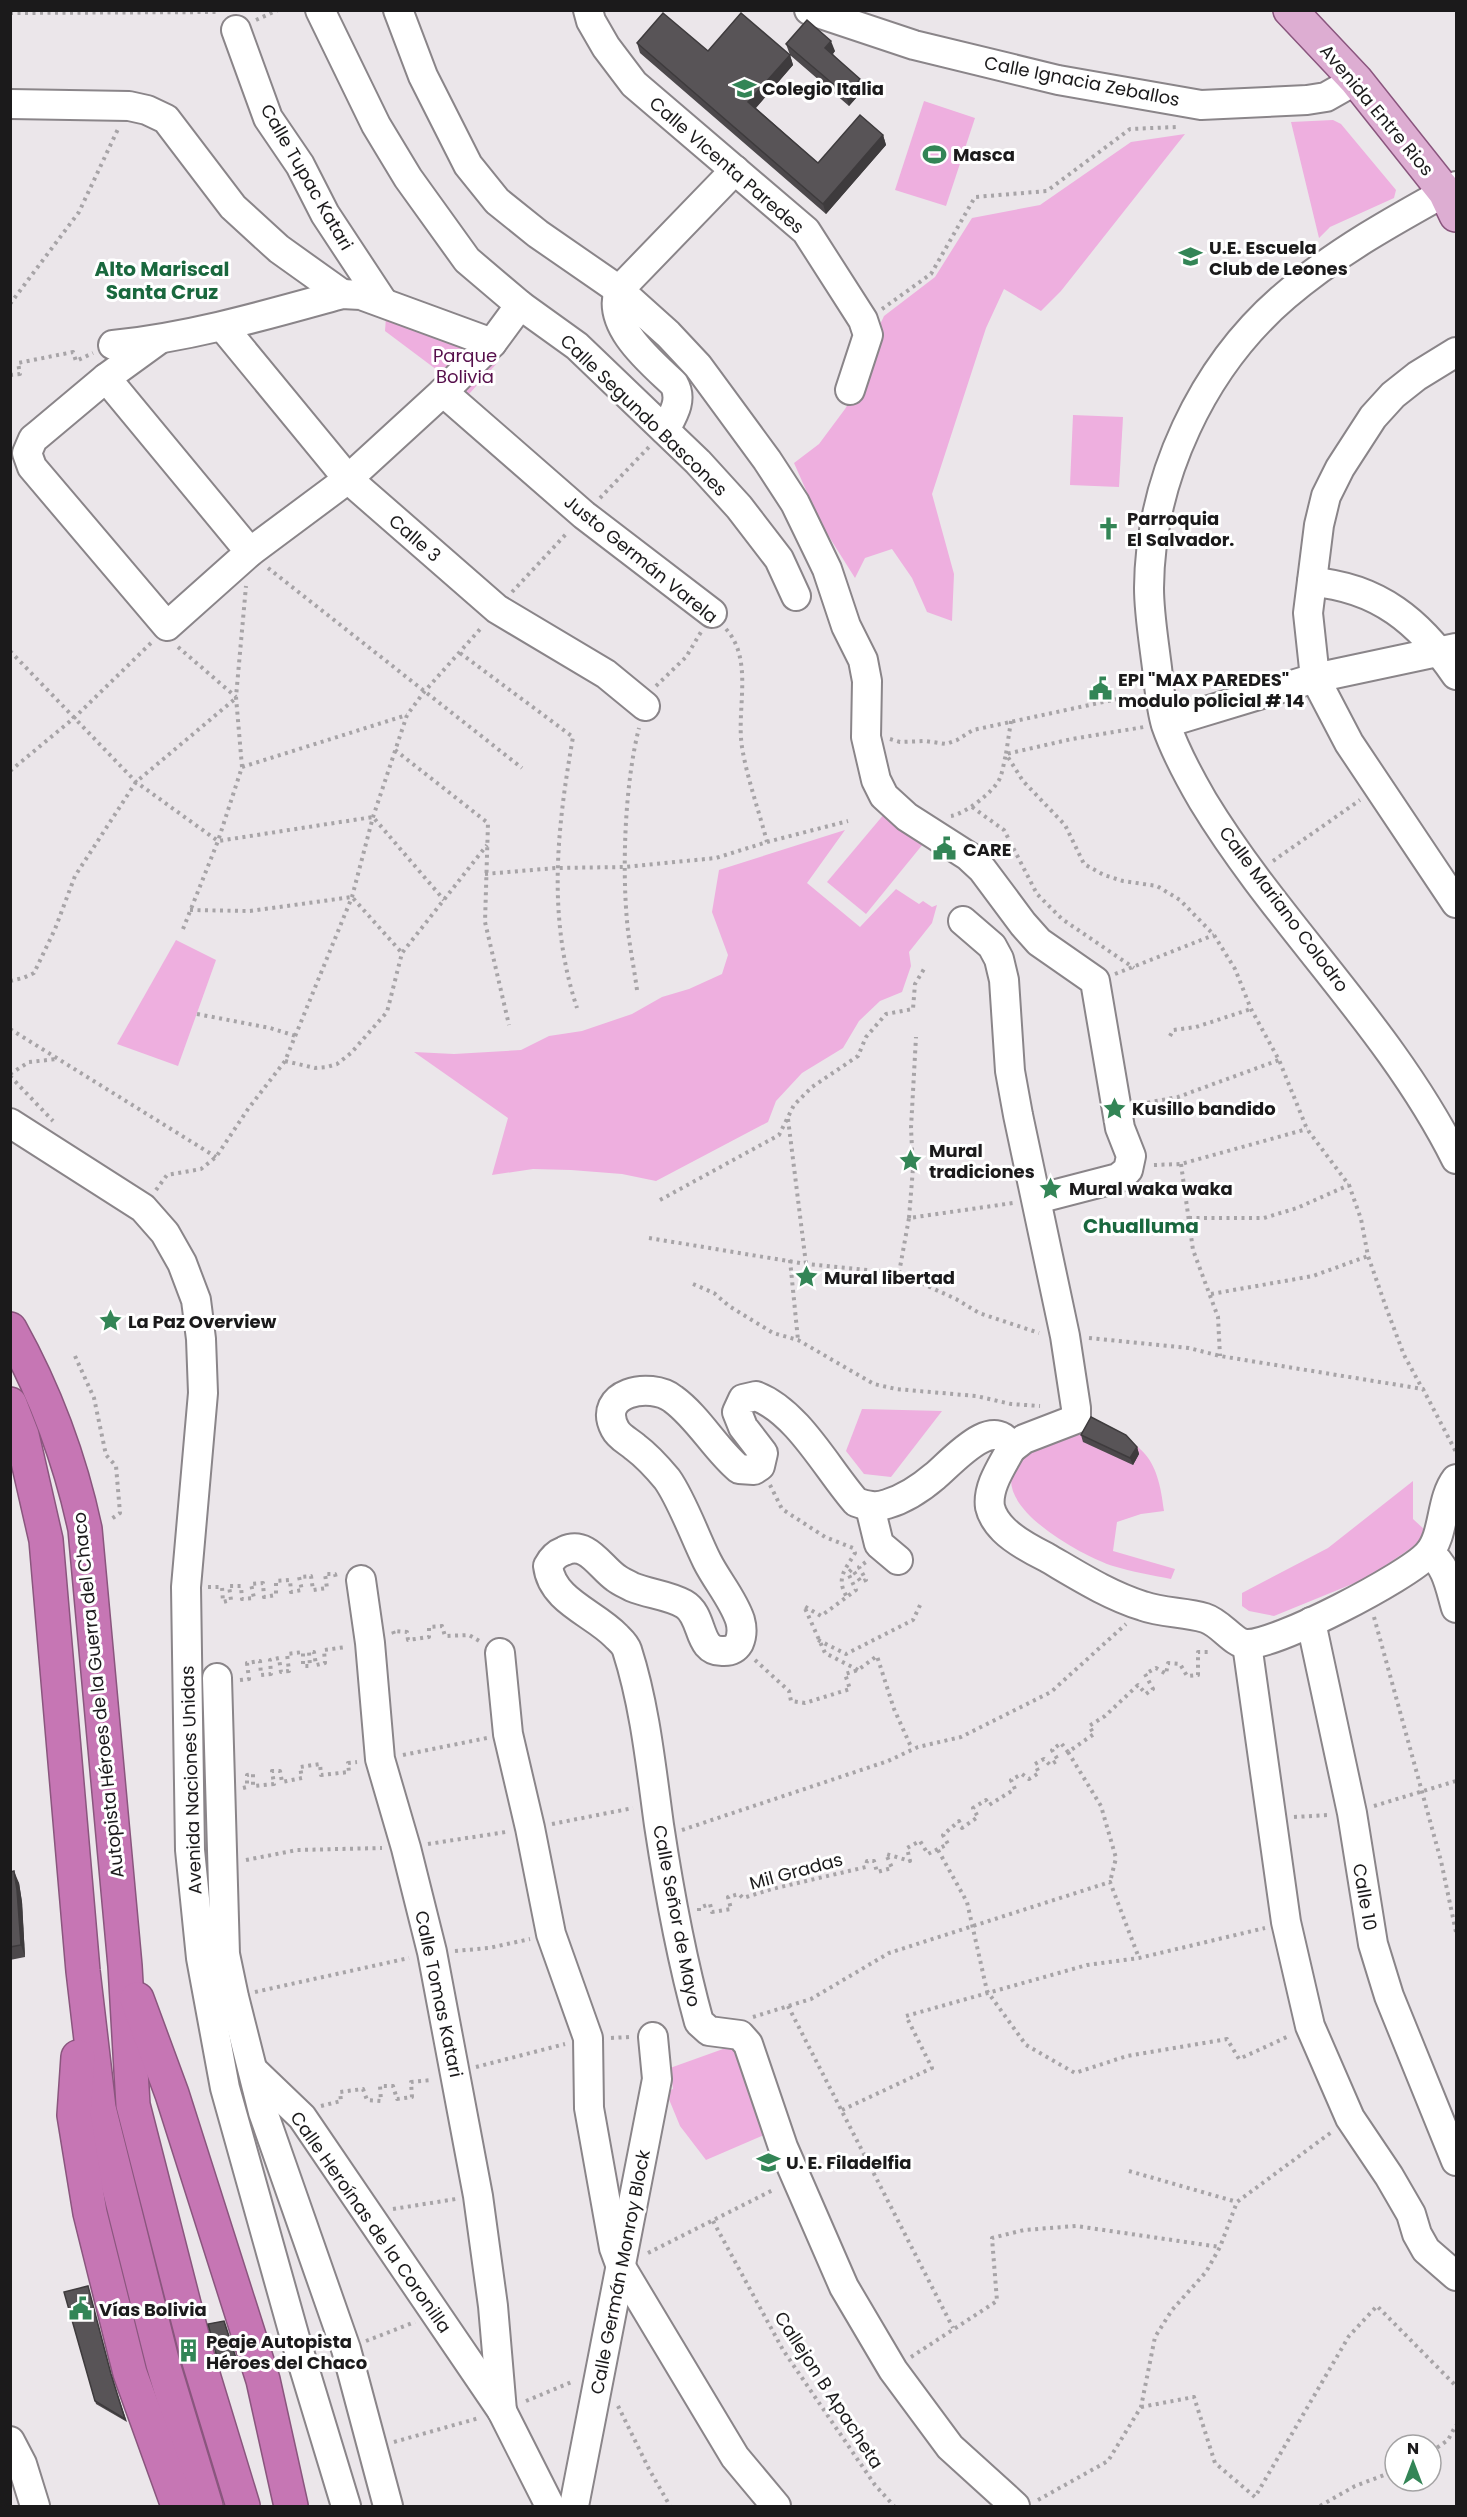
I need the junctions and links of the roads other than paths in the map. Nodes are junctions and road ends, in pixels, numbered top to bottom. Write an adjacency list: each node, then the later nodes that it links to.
1 (320, 10): 14 (street, Calle Segundo Bascones)
2 (398, 10): 11 (street)
3 (588, 10): 9 (street, Calle VIcenta Paredes)
4 (809, 10): 7 (street, Calle Ignacia Zeballos)
5 (1290, 10): 7 (main road, Avenida Entre Rios)
6 (236, 30): 13 (street, Calle Tupac Katari)
7 (1356, 80): 10 (main road, Avenida Entre Rios)
8 (10, 104): 12 (street)
9 (735, 170): 11 (street); 21 (street, Calle VIcenta Paredes)
10 (1453, 198): 33 (street, Calle Mariano Colodro)
11 (619, 290): 23 (street); 38 (street)
12 (342, 294): 13 (street); 15 (street)
13 (382, 302): 17 (street)
14 (520, 305): 17 (street); 23 (street, Calle Segundo Bascones)
15 (223, 327): 16 (street); 24 (street, Calle 3)
16 (157, 341): 18 (street); 20 (street)
17 (492, 343): 22 (street)
18 (113, 345)
19 (1456, 352): 26 (street)
20 (106, 378): 25 (street); 25 (street)
21 (850, 390)
22 (443, 392): 24 (street); 28 (street, Justo Germán Varela)
23 (664, 430): 27 (street, Calle Segundo Bascones)
24 (348, 479): 25 (street); 32 (street, Calle 3)
25 (250, 552)
26 (1312, 582): 29 (street); 31 (street)
27 (796, 596)
28 (712, 613)
29 (1448, 649): 30 (street); 31 (street)
30 (1456, 675)
31 (1316, 678): 33 (street); 34 (street)
32 (645, 706)
33 (1166, 723): 37 (street, Calle Mariano Colodro)
34 (1456, 903)
35 (963, 921): 38 (street)
36 (10, 1123): 71 (street, Avenida Naciones Unidas)
37 (1456, 1159)
38 (1037, 1199): 41 (street)
39 (10, 1329): 52 (highway, Autopista Héroes de la Guerra del Chaco)
40 (10, 1404): 53 (highway, Autopista Héroes de la Guerra del Chaco)
41 (1011, 1449): 43 (street); 49 (street)
42 (1456, 1479): 44 (street)
43 (870, 1507): 45 (street); 61 (street, Calle Señor de Mayo)
44 (1429, 1553): 47 (street); 48 (street)
45 (885, 1563)
46 (348, 1583): 59 (street, Calle Tomas Katari)
47 (1456, 1608)
48 (1311, 1622): 49 (street); 56 (street, Calle 10)
49 (1247, 1644): 58 (street)
50 (500, 1653): 57 (street)
51 (217, 1678): 55 (street)
52 (125, 1966): 67 (highway, Autopista Héroes de la Guerra del Chaco); 68 (highway, Autopista Héroes de la Guerra del Chaco); 69 (highway, Autopista Héroes de la Guerra del Chaco); 70 (highway, Autopista Héroes de la Guerra del Chaco)
53 (83, 1971): 63 (highway, Autopista Héroes de la Guerra del Chaco); 64 (highway, Autopista Héroes de la Guerra del Chaco); 65 (highway, Autopista Héroes de la Guerra del Chaco); 66 (highway, Autopista Héroes de la Guerra del Chaco)
54 (653, 2037): 57 (street, Calle Germán Monroy Block)
55 (254, 2072): 59 (street, Calle Heroínas de la Coronilla); 72 (street)
56 (1456, 2161)
57 (621, 2267): 74 (street, Calle Germán Monroy Block); 75 (street)
58 (1456, 2276)
59 (502, 2411): 73 (street, Calle Heroínas de la Coronilla)
60 (14, 2463): 62 (street)
61 (1025, 2504)
62 (35, 2506)
63 (178, 2506)
64 (191, 2506)
65 (206, 2506)
66 (221, 2506)
67 (243, 2506)
68 (260, 2506)
69 (276, 2506)
70 (291, 2506)
71 (346, 2506)
72 (388, 2506)
73 (550, 2506)
74 (574, 2506)
75 (776, 2506)

